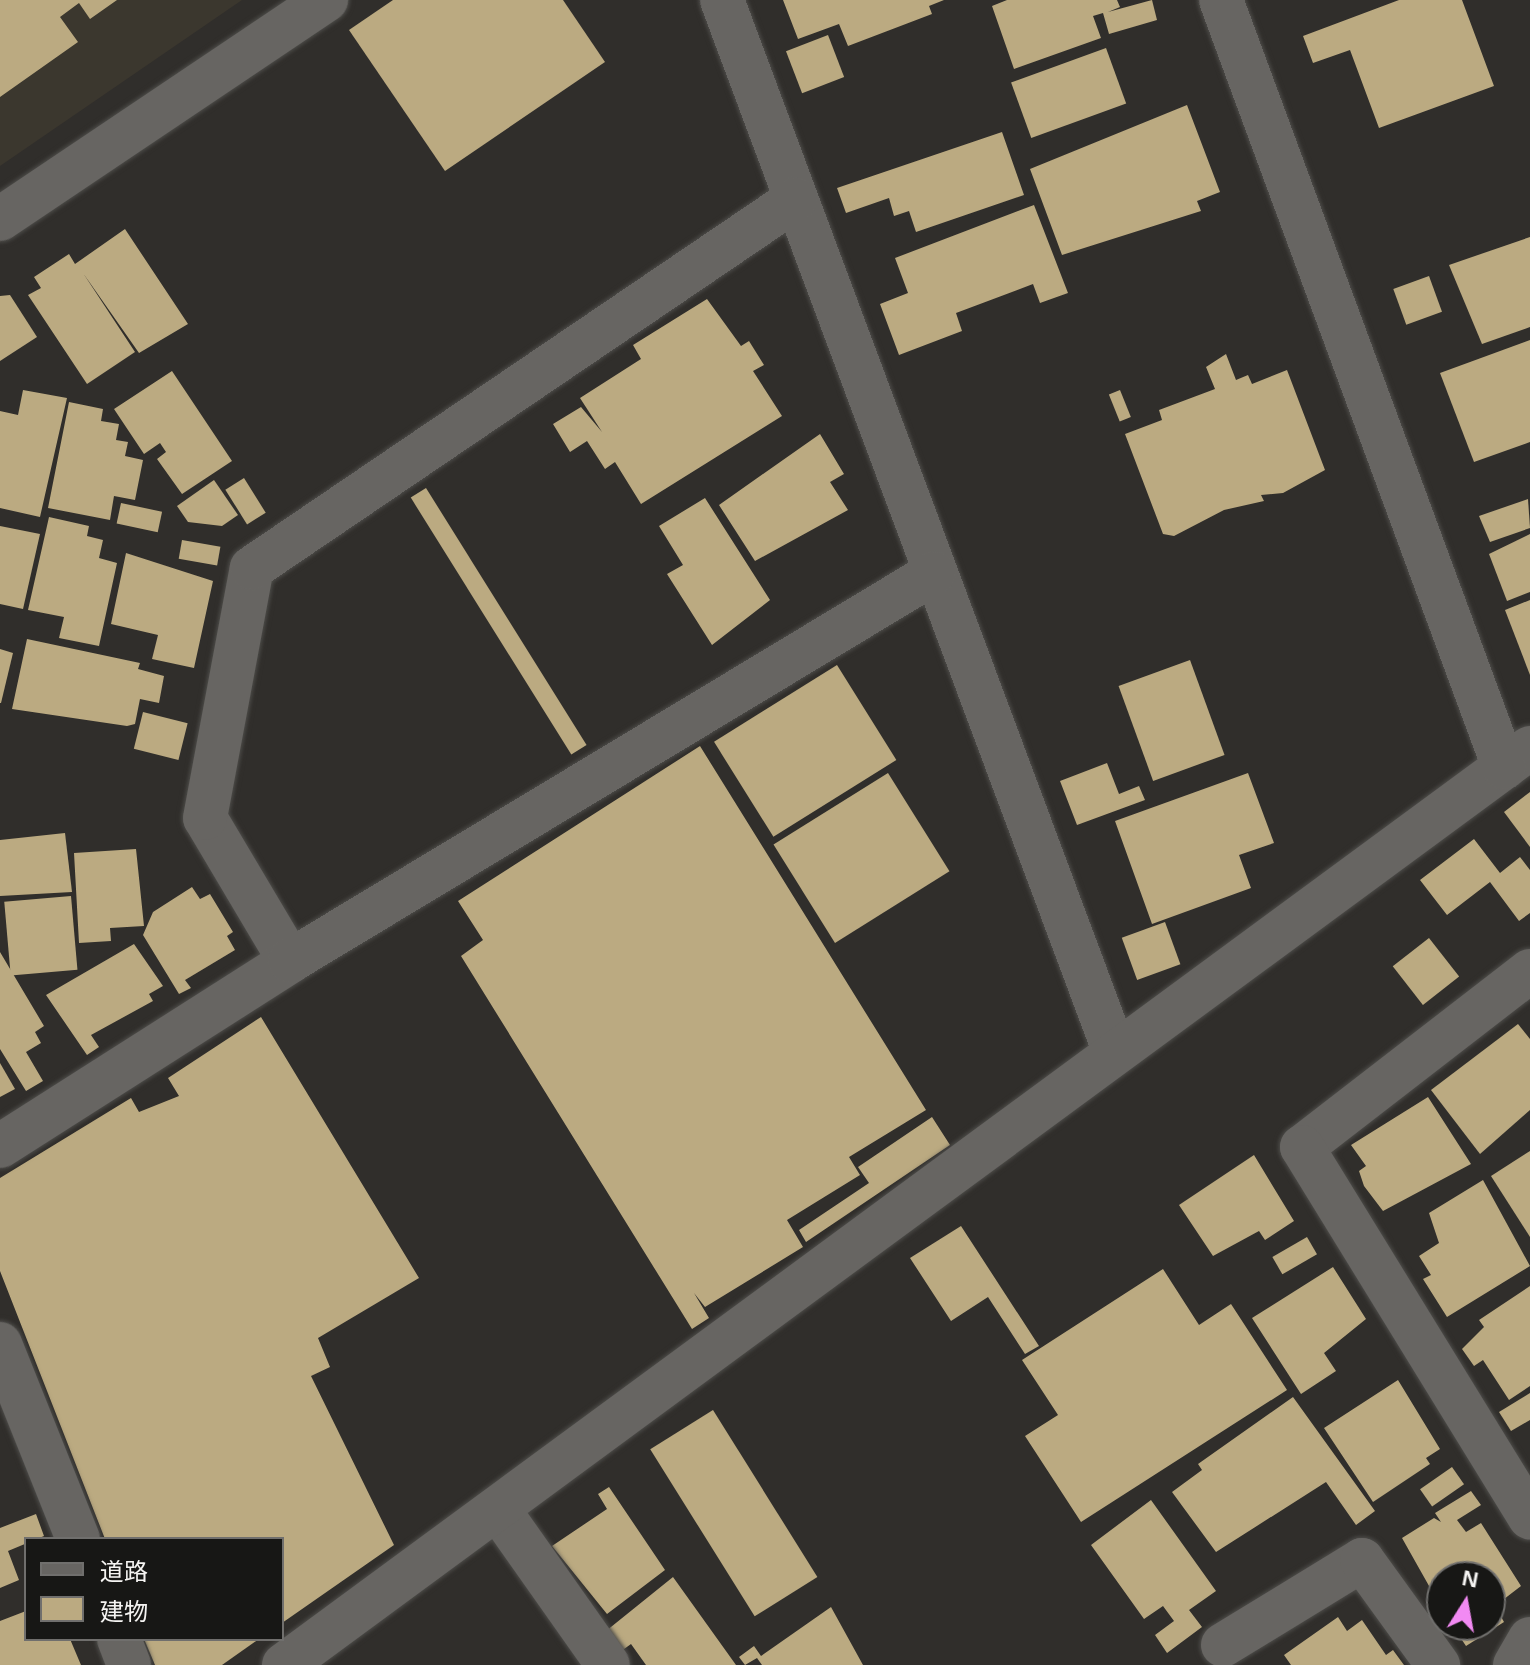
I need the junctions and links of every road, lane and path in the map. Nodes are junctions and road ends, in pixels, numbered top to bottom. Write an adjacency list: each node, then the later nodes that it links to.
1 (326, 0): 5 (street)
2 (722, 0): 4 (street)
3 (1221, 0): 7 (street)
4 (796, 199): 6 (street); 8 (street)
5 (0, 219)
6 (934, 573): 8 (street); 10 (street)
7 (1517, 758): 10 (street)
8 (290, 961): 11 (street)
9 (1530, 971): 14 (street)
10 (1114, 1050): 13 (street)
11 (0, 1146)
12 (0, 1344): 15 (street)
13 (500, 1512): 20 (street); 21 (street)
14 (1530, 1517)
15 (77, 1537)
16 (1530, 1639): 23 (street)
17 (120, 1641): 19 (street)
18 (1223, 1645): 22 (street)
19 (129, 1665)
20 (284, 1665)
21 (608, 1665)
22 (1438, 1665)
23 (1515, 1665)

